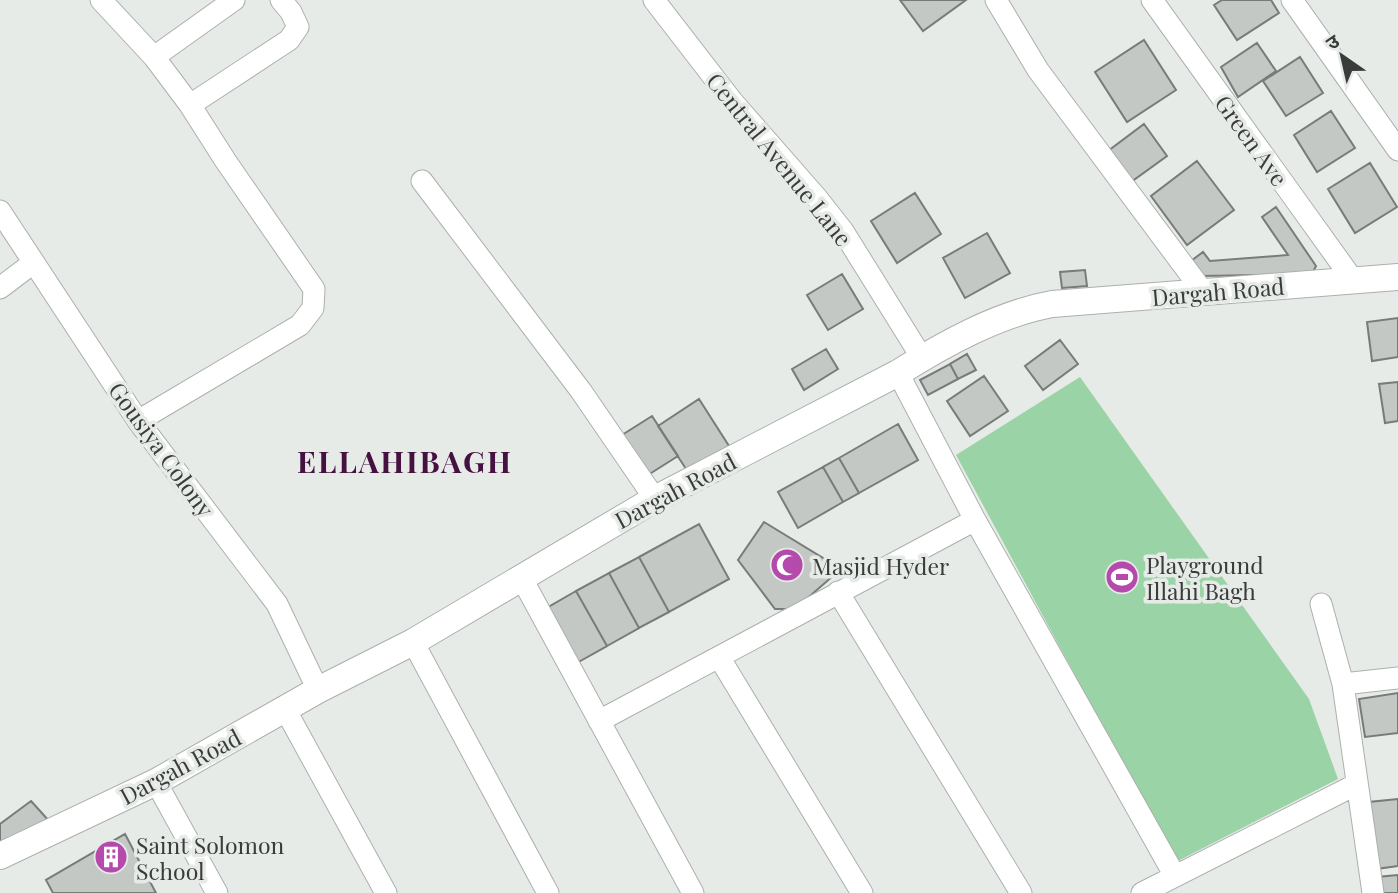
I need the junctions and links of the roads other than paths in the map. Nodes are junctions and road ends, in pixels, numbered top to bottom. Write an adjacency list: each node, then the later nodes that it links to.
1 (101, 0): 8 (street)
2 (234, 0): 8 (street)
3 (281, 0): 9 (street)
4 (654, 0): 18 (street, Central Avenue Lane)
5 (996, 0): 17 (street)
6 (1152, 0): 15 (street, Green Ave)
7 (1292, 0): 10 (street)
8 (154, 57): 9 (street)
9 (190, 105): 20 (street)
10 (1398, 150)
11 (422, 181): 21 (street)
12 (0, 211): 13 (street, Gousiya Colony)
13 (33, 263): 16 (street); 20 (street, Gousiya Colony)
14 (1398, 277): 15 (street, Dargah Road)
15 (1353, 280): 17 (street, Dargah Road)
16 (0, 288)
17 (1204, 293): 18 (street, Dargah Road)
18 (922, 358): 19 (street, Dargah Road)
19 (898, 373): 21 (street, Dargah Road); 22 (street)
20 (138, 421): 30 (street, Gousiya Colony)
21 (655, 499): 23 (street, Dargah Road)
22 (975, 520): 24 (street); 36 (street)
23 (521, 578): 26 (street, Dargah Road); 32 (street)
24 (838, 592): 27 (street); 42 (street)
25 (1321, 604): 29 (street)
26 (413, 642): 30 (street, Dargah Road); 39 (street)
27 (719, 657): 32 (street); 41 (street)
28 (1398, 678): 29 (street)
29 (1343, 684): 34 (street)
30 (318, 690): 31 (street, Dargah Road)
31 (285, 709): 33 (street, Dargah Road); 38 (street)
32 (599, 721): 40 (street)
33 (156, 782): 35 (street, Dargah Road); 37 (street)
34 (1357, 784): 36 (street); 44 (street)
35 (0, 856)
36 (1175, 876): 43 (street)
37 (217, 893)
38 (386, 893)
39 (548, 893)
40 (693, 893)
41 (862, 893)
42 (1021, 893)
43 (1142, 893)
44 (1373, 893)

